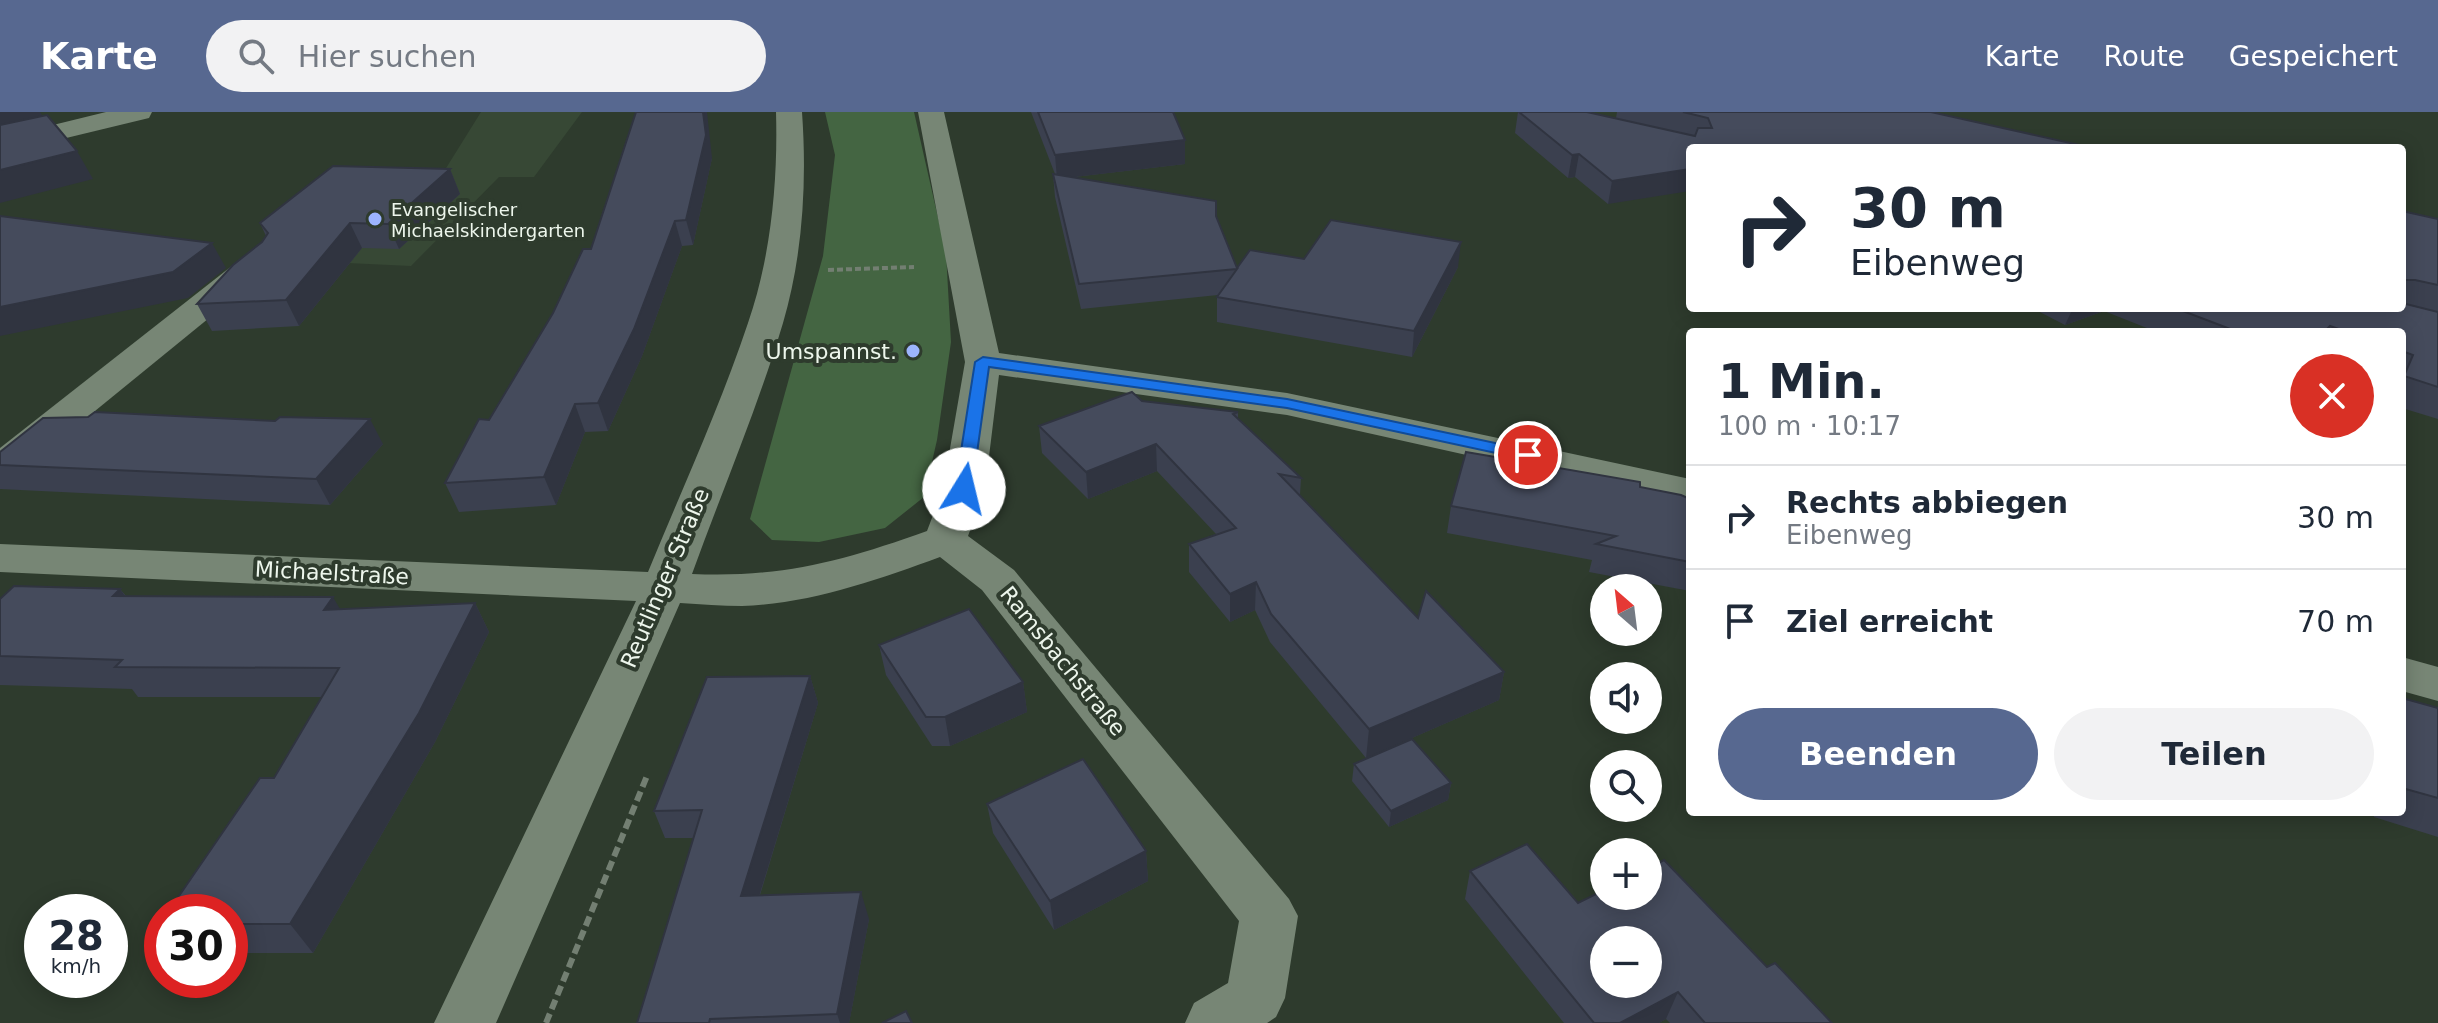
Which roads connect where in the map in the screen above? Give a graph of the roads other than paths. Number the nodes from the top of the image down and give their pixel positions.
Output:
1 (139, 112) edge
2 (789, 112) edge
3 (931, 112) edge
4 (0, 146) edge
5 (262, 259) edge
6 (983, 362) junction
7 (111, 380) junction
8 (161, 381) dead end
9 (0, 468) edge
10 (1686, 491) edge
11 (945, 540) junction
12 (0, 558) edge
13 (664, 589) junction
14 (2406, 675) edge
15 (2438, 684) edge
16 (465, 1023) edge
17 (1216, 1023) edge

1 - 4 street
2 - 13 street, Reutlinger Straße
3 - 6 street
5 - 7 street
6 - 10 street
6 - 11 street
7 - 8 street
7 - 9 street
11 - 13 street
11 - 17 street, Ramsbachstraße
12 - 13 street, Michaelstraße
13 - 16 street, Reutlinger Straße
14 - 15 street

